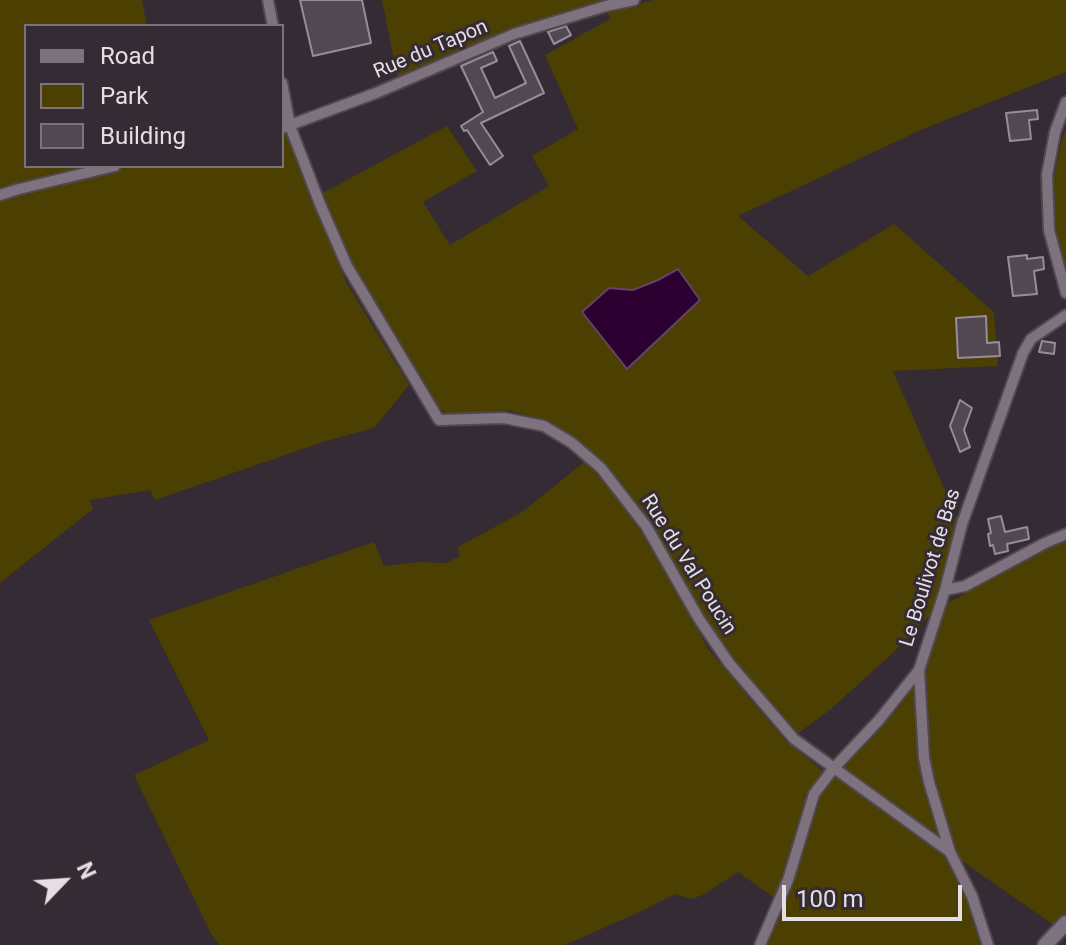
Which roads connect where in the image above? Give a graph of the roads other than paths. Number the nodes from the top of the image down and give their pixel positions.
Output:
1 (268, 0) edge
2 (634, 0) edge
3 (273, 24) edge
4 (1066, 102) edge
5 (284, 105) edge
6 (286, 127) edge
7 (107, 168) edge
8 (0, 195) edge
9 (1066, 293) edge
10 (1066, 315) edge
11 (1066, 534) edge
12 (945, 590) junction
13 (919, 670) junction
14 (833, 769) junction
15 (950, 852) junction
16 (1066, 923) edge
17 (760, 945) edge
18 (988, 945) edge
19 (1045, 945) edge

1 - 3 street
2 - 6 street, Rue du Tapon
4 - 9 street
5 - 6 street
6 - 14 street, Rue du Val Poucin
7 - 8 street
10 - 12 street, Le Boulivot de Bas
11 - 12 street
12 - 13 street, Le Boulivot de Bas
13 - 14 street
13 - 15 street, Le Boulivot de Bas
14 - 15 street, Rue du Val Poucin
14 - 17 street
15 - 18 street, Le Boulivot de Bas
16 - 19 street

